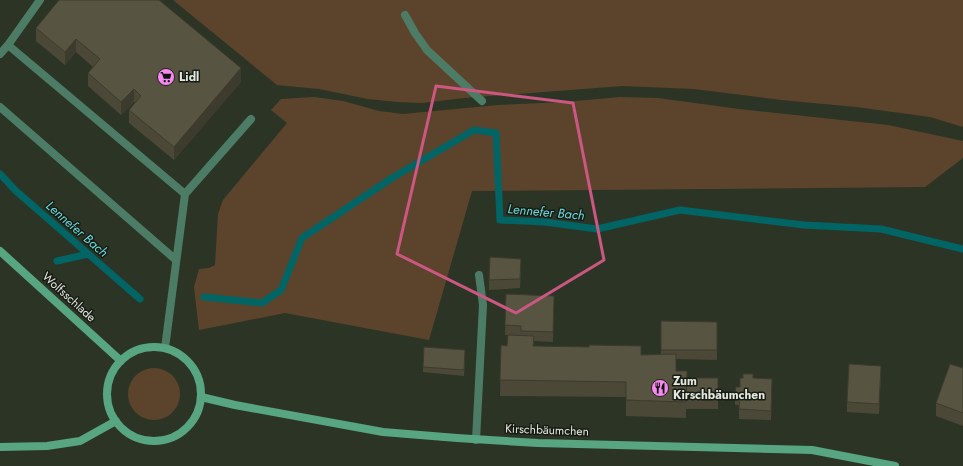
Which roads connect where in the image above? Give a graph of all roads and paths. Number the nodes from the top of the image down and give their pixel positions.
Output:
1 (40, 0) edge
2 (406, 15) dead end
3 (8, 45) junction
4 (0, 54) edge
5 (482, 101) dead end
6 (0, 107) edge
7 (251, 119) dead end
8 (185, 194) junction
9 (0, 251) edge
10 (176, 260) junction
11 (478, 275) dead end
12 (165, 348) junction
13 (121, 361) junction
14 (201, 397) junction
15 (116, 421) junction
16 (476, 440) junction
17 (0, 447) edge
18 (895, 466) edge

1 - 3 lane
2 - 5 lane
3 - 4 lane
3 - 8 lane
6 - 10 lane
7 - 8 lane
8 - 10 lane
9 - 13 main road, Wolfsschlade
10 - 12 lane
11 - 16 lane
12 - 13 main road
12 - 14 main road
13 - 15 main road
14 - 15 main road
14 - 16 main road, Kirschbäumchen
15 - 17 main road
16 - 18 main road, Kirschbäumchen

